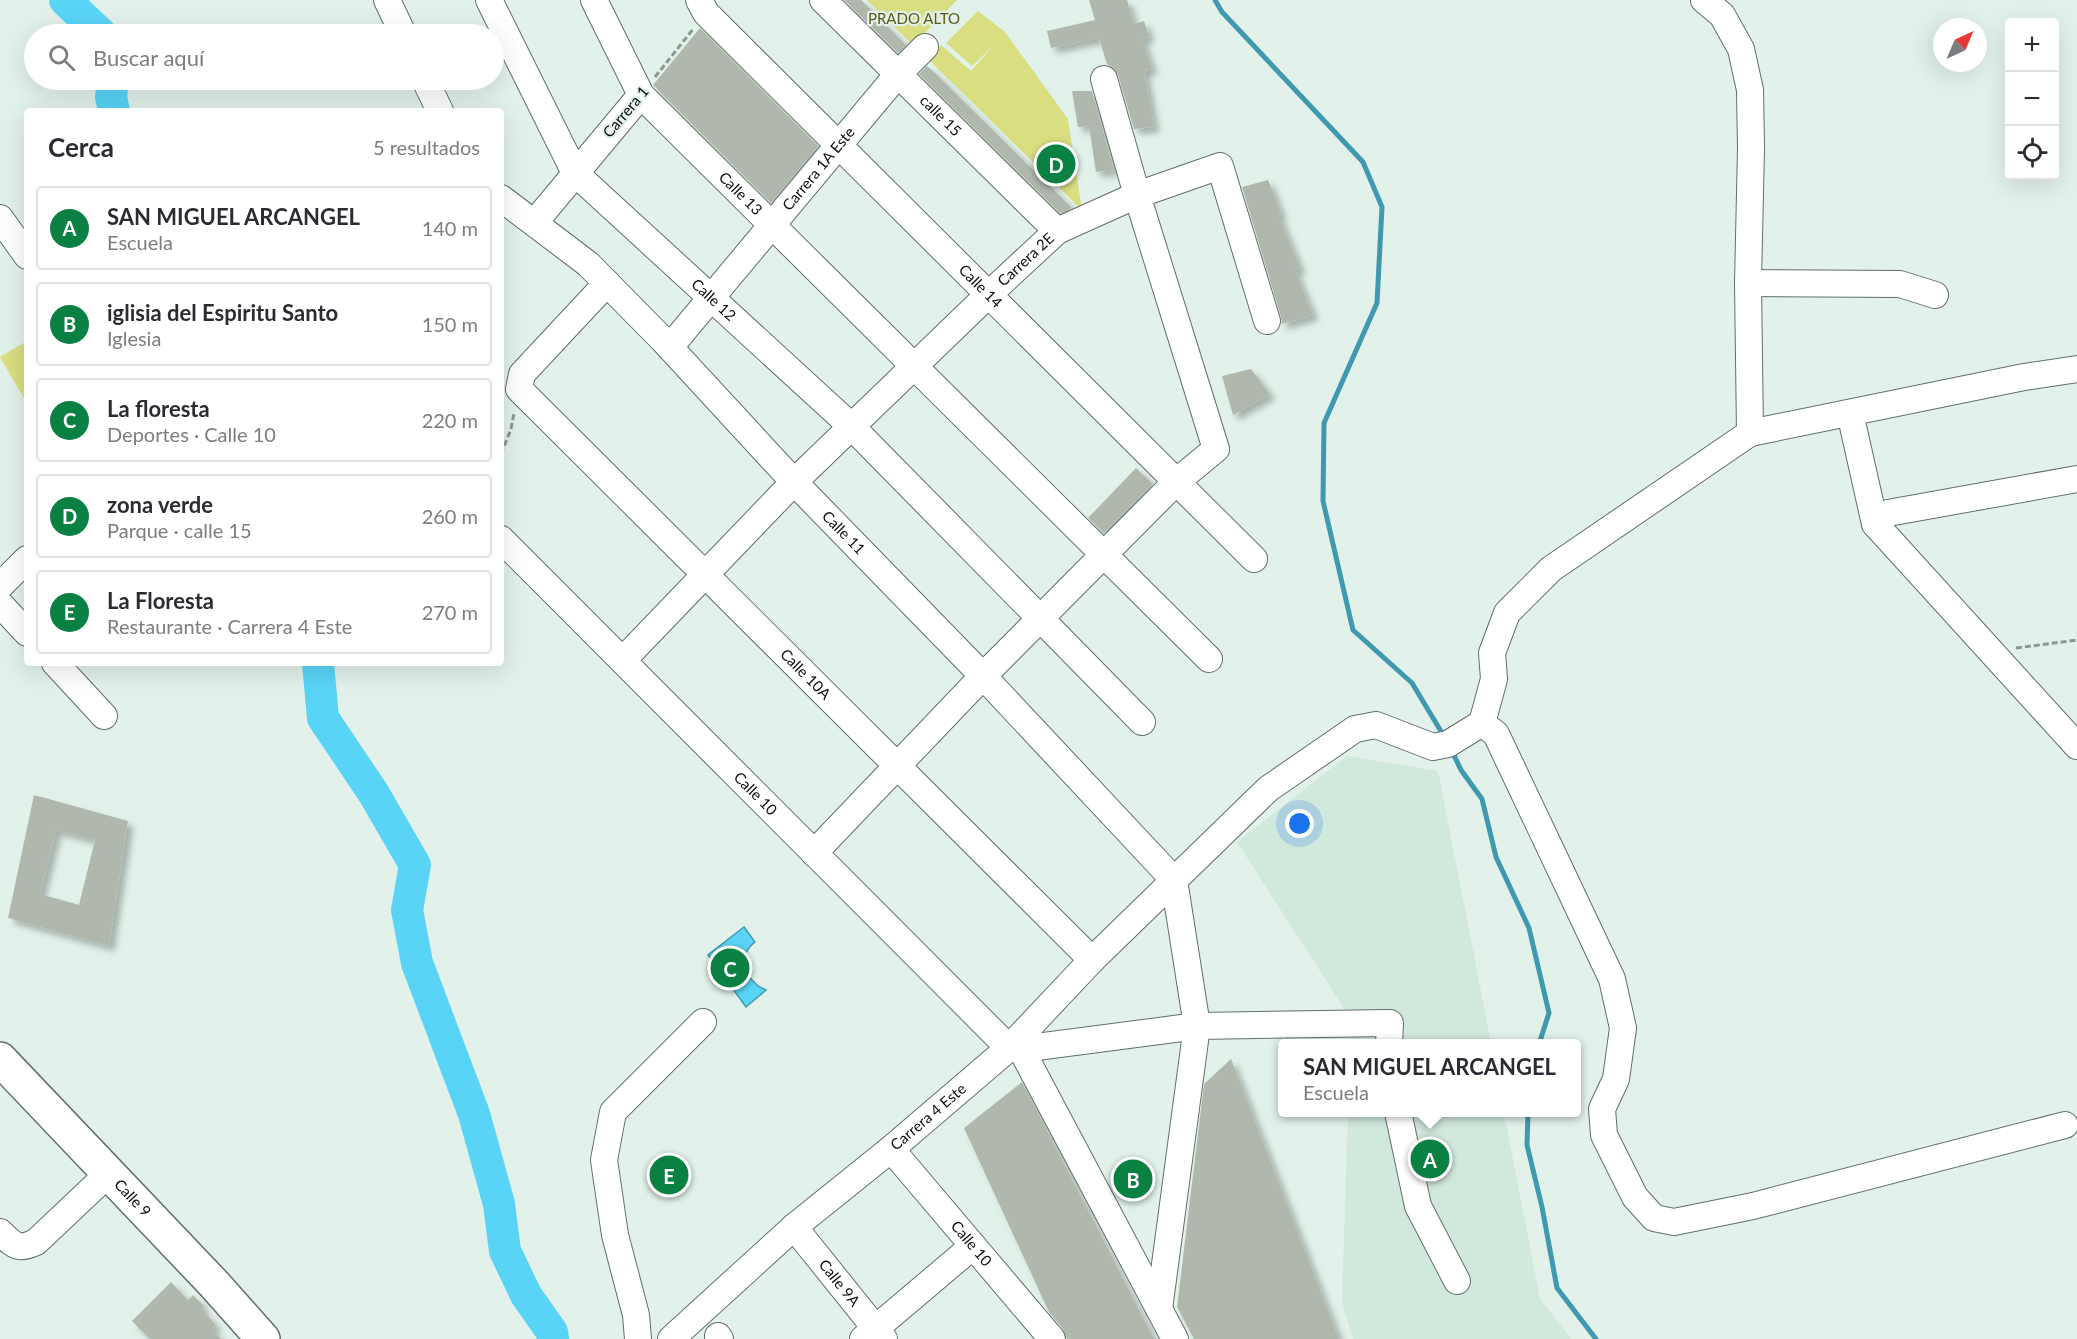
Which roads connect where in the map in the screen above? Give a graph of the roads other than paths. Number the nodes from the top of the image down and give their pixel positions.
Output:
1 (387, 0) edge
2 (489, 0) edge
3 (594, 0) edge
4 (823, 0) edge
5 (1704, 0) edge
6 (703, 7) edge
7 (398, 24) edge
8 (501, 24) edge
9 (504, 30) edge
10 (925, 47) dead end
11 (898, 74) junction
12 (1104, 79) dead end
13 (430, 90) edge
14 (641, 95) junction
15 (439, 108) edge
16 (838, 145) junction
17 (575, 173) junction
18 (1137, 195) junction
19 (504, 200) edge
20 (1, 221) edge
21 (534, 222) junction
22 (771, 225) junction
23 (1057, 231) junction
24 (24, 252) edge
25 (607, 283) junction
26 (1748, 283) junction
27 (988, 295) junction
28 (1935, 295) dead end
29 (711, 297) junction
30 (1267, 321) dead end
31 (670, 346) junction
32 (914, 366) junction
33 (2077, 369) edge
34 (1850, 412) junction
35 (852, 427) junction
36 (1750, 433) junction
37 (2077, 479) edge
38 (795, 482) junction
39 (1176, 482) junction
40 (1875, 524) junction
41 (504, 542) edge
42 (1103, 555) junction
43 (1254, 559) dead end
44 (24, 562) edge
45 (705, 575) junction
46 (0, 586) edge
47 (0, 604) edge
48 (1040, 618) junction
49 (24, 630) edge
50 (1209, 659) dead end
51 (623, 660) junction
52 (58, 666) edge
53 (982, 676) junction
54 (104, 716) dead end
55 (1142, 722) dead end
56 (1482, 723) junction
57 (2077, 746) edge
58 (897, 766) junction
59 (814, 853) junction
60 (1174, 880) junction
61 (1092, 960) junction
62 (703, 1022) dead end
63 (1197, 1026) junction
64 (1390, 1033) edge
65 (1015, 1048) junction
66 (0, 1059) edge
67 (1399, 1117) edge
68 (2065, 1125) dead end
69 (891, 1149) junction
70 (108, 1174) junction
71 (794, 1227) junction
72 (8, 1239) edge
73 (973, 1246) junction
74 (1457, 1281) dead end
75 (1159, 1309) junction
76 (874, 1336) edge
77 (263, 1339) edge
78 (638, 1339) edge
79 (671, 1339) edge
80 (1052, 1339) edge
81 (1174, 1339) edge

1 - 7 street
2 - 8 street
3 - 14 street, Calle 13
4 - 11 street, calle 15
5 - 26 street
6 - 16 street, Calle 14
9 - 17 street
10 - 11 street, Carrera 1A Este
11 - 16 street, Carrera 1A Este
11 - 23 street, calle 15
12 - 18 street
13 - 15 street
14 - 17 street, Carrera 1
14 - 22 street, Calle 13
16 - 22 street, Carrera 1A Este
16 - 27 street, Calle 14
17 - 21 street, Carrera 1
17 - 29 street, Calle 12
18 - 23 street, Carrera 2E
18 - 30 street, Carrera 2E
18 - 39 street
19 - 21 street, Calle 11
20 - 24 street
21 - 25 street, Calle 11
22 - 29 street, Carrera 1A Este
22 - 32 street, Calle 13
23 - 27 street, Carrera 2E
25 - 31 street, Calle 11
25 - 45 street, Calle 10A
26 - 28 street
26 - 36 street
27 - 32 street, Carrera 2E
27 - 39 street, Calle 14
29 - 31 street, Carrera 1A Este
29 - 35 street, Calle 12
31 - 38 street, Calle 11
32 - 35 street, Carrera 2E
32 - 42 street, Calle 13
33 - 34 street
34 - 36 street
34 - 40 street
35 - 38 street, Carrera 2E
35 - 48 street, Calle 12
36 - 56 street
37 - 40 street
38 - 45 street, Carrera 2E
38 - 53 street, Calle 11
39 - 42 street
39 - 43 street, Calle 14
40 - 57 street
41 - 51 street, Calle 10
42 - 48 street
42 - 50 street, Calle 13
44 - 46 street
45 - 51 street, Carrera 2E
45 - 58 street, Calle 10A
47 - 49 street
48 - 53 street
48 - 55 street, Calle 12
51 - 59 street, Calle 10
52 - 54 street
53 - 58 street
53 - 60 street, Calle 11
56 - 60 street, Carrera 4 Este
56 - 68 street
58 - 59 street
58 - 61 street, Calle 10A
59 - 65 street, Calle 10
60 - 61 street, Carrera 4 Este
60 - 63 street
61 - 65 street, Carrera 4 Este
62 - 78 street
63 - 64 street
63 - 65 street
63 - 75 street
65 - 69 street, Carrera 4 Este
65 - 75 street, Calle 10
66 - 70 main road, Calle 9
67 - 74 street
69 - 71 street, Carrera 4 Este
69 - 73 street, Calle 10
70 - 72 street
70 - 77 main road, Calle 9
71 - 76 street, Calle 9A
71 - 79 street, Carrera 4 Este
73 - 76 street
73 - 80 street, Calle 10
75 - 81 street, Calle 10

